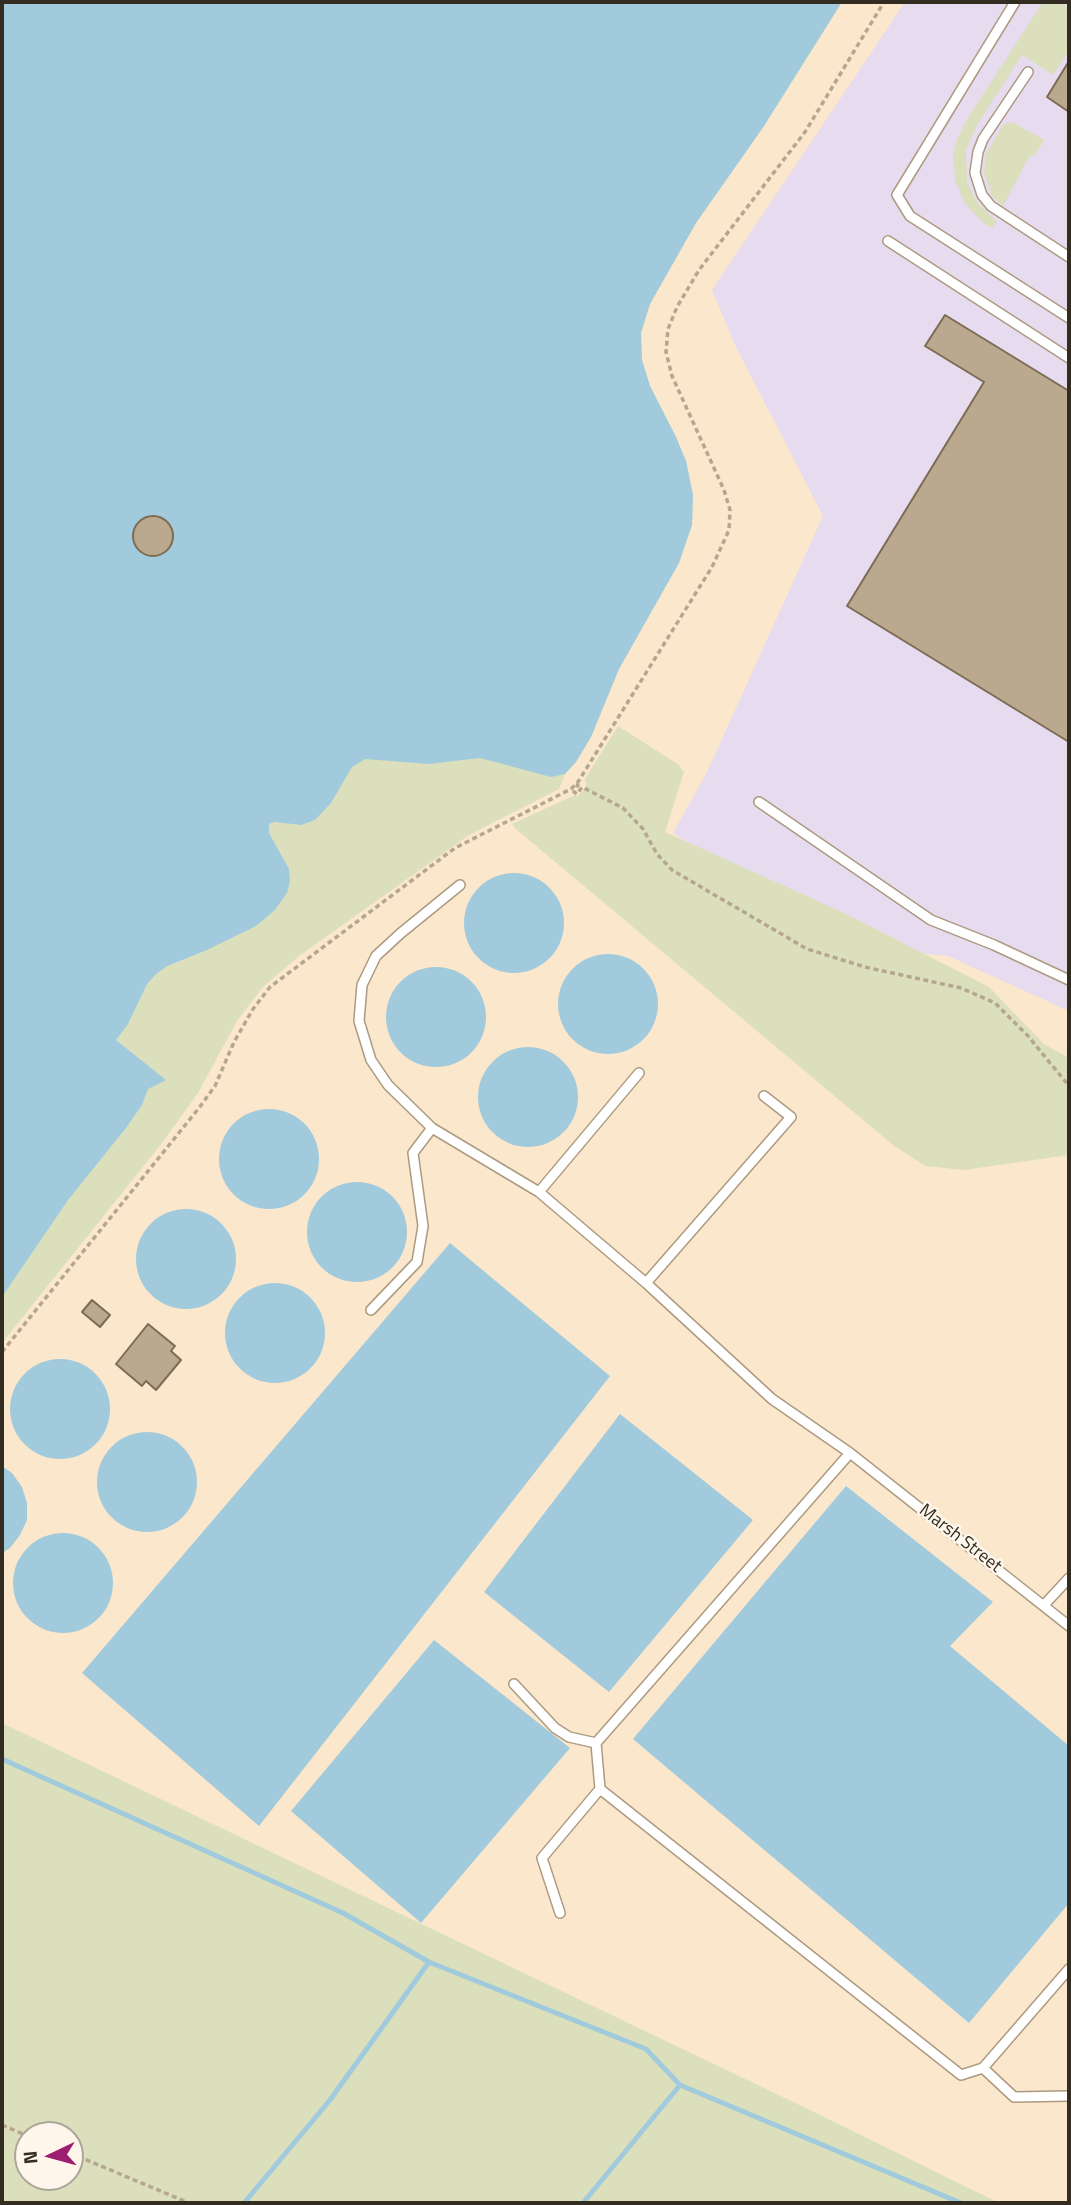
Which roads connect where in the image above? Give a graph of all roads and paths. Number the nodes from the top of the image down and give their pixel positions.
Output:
1 (884, 2) edge
2 (1015, 2) edge
3 (1028, 72) dead end
4 (888, 241) dead end
5 (1069, 257) edge
6 (1069, 318) edge
7 (1069, 358) edge
8 (576, 784) junction
9 (759, 802) dead end
10 (460, 885) dead end
11 (1069, 980) edge
12 (639, 1073) dead end
13 (1069, 1086) edge
14 (764, 1096) dead end
15 (432, 1128) junction
16 (538, 1192) junction
17 (646, 1283) junction
18 (371, 1310) dead end
19 (2, 1352) edge
20 (850, 1453) junction
21 (1069, 1578) edge
22 (1044, 1605) junction
23 (1069, 1626) edge
24 (514, 1684) dead end
25 (596, 1742) junction
26 (600, 1789) junction
27 (560, 1913) dead end
28 (1069, 1969) edge
29 (983, 2068) junction
30 (1069, 2096) edge
31 (84, 2159) edge
32 (189, 2203) edge

1 - 8 path
2 - 6 lane
3 - 5 lane
4 - 7 lane
8 - 13 path
8 - 19 path
9 - 11 lane
10 - 15 lane, Marsh Street
12 - 16 lane
14 - 17 lane
15 - 16 lane, Marsh Street
15 - 18 lane
16 - 17 lane, Marsh Street
17 - 20 lane, Marsh Street
20 - 22 lane, Marsh Street
20 - 25 lane
21 - 22 lane
22 - 23 lane, Marsh Street
24 - 25 lane
25 - 26 lane
26 - 27 lane
26 - 29 lane
28 - 29 lane
29 - 30 lane
31 - 32 path

